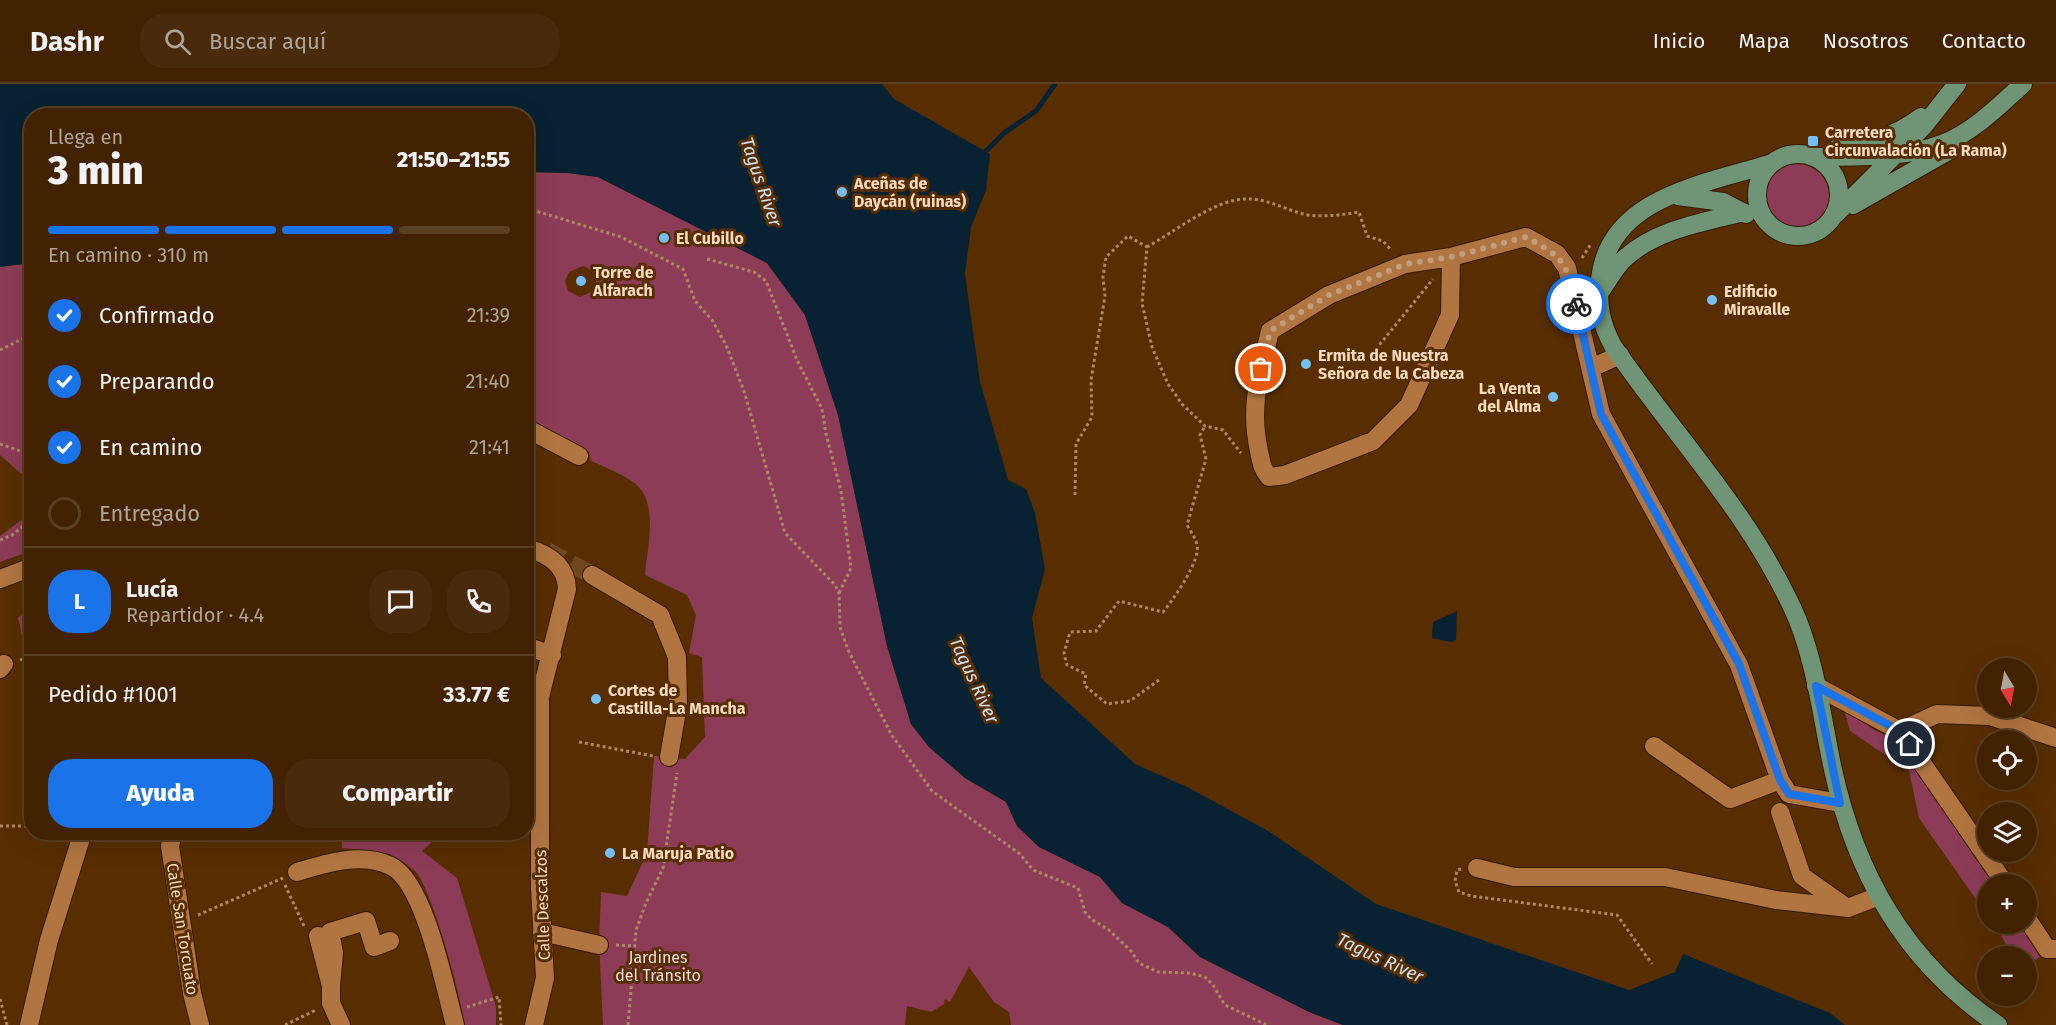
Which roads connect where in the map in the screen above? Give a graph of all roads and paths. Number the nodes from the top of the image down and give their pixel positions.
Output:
1 (1957, 84) edge
2 (2023, 84) edge
3 (1942, 101) junction
4 (1976, 125) junction
5 (1897, 154) junction
6 (1814, 157) junction
7 (1772, 163) junction
8 (1670, 195) junction
9 (534, 210) edge
10 (1743, 212) junction
11 (1836, 214) junction
12 (1765, 220) junction
13 (1148, 248) junction
14 (1451, 257) junction
15 (707, 260) dead end
16 (1406, 264) junction
17 (1598, 293) junction
18 (24, 338) edge
19 (0, 350) edge
20 (1620, 355) junction
21 (1373, 361) dead end
22 (1591, 368) junction
23 (1205, 426) junction
24 (534, 432) edge
25 (0, 444) edge
26 (24, 452) edge
27 (579, 456) dead end
28 (1263, 470) junction
29 (1076, 495) dead end
30 (24, 525) edge
31 (0, 540) edge
32 (534, 551) edge
33 (24, 570) edge
34 (592, 574) tunnel mouth
35 (0, 579) edge
36 (839, 593) junction
37 (534, 649) edge
38 (552, 655) junction
39 (1159, 680) dead end
40 (1816, 686) junction
41 (1900, 731) junction
42 (2056, 738) edge
43 (534, 739) edge
44 (579, 742) dead end
45 (1654, 746) dead end
46 (666, 758) junction
47 (534, 766) edge
48 (1780, 780) junction
49 (1840, 803) junction
50 (1780, 812) dead end
51 (0, 826) edge
52 (24, 826) edge
53 (81, 840) edge
54 (171, 840) edge
55 (1478, 868) joint
56 (1998, 874) edge
57 (289, 875) junction
58 (1879, 896) junction
59 (1848, 908) junction
60 (183, 922) junction
61 (542, 932) junction
62 (324, 934) junction
63 (2037, 934) edge
64 (390, 941) dead end
65 (599, 945) dead end
66 (2056, 949) edge
67 (1652, 964) dead end
68 (331, 994) junction
69 (0, 999) edge
70 (454, 1019) edge
71 (7, 1025) edge
72 (29, 1025) edge
73 (200, 1025) edge
74 (285, 1025) edge
75 (340, 1025) edge
76 (501, 1025) edge
77 (534, 1025) edge
78 (628, 1025) edge
79 (1267, 1025) edge
80 (1998, 1025) edge

1 - 3 main road
2 - 4 main road
3 - 5 main road
3 - 6 main road
4 - 5 main road
4 - 11 main road
5 - 6 main road
5 - 11 main road
6 - 7 main road
6 - 11 main road
7 - 8 main road
7 - 12 main road
8 - 10 main road
8 - 17 main road
9 - 36 path
10 - 12 main road
10 - 17 main road
11 - 12 main road
13 - 16 path
13 - 23 path
13 - 29 path
14 - 16 street
14 - 21 path
14 - 22 street
14 - 28 street
15 - 36 path
16 - 28 street
17 - 20 main road
18 - 19 path
20 - 22 street
20 - 40 main road
22 - 48 street
23 - 28 path
23 - 39 path
24 - 27 street
25 - 26 path
30 - 31 path
32 - 38 street, Calle Descalzos
33 - 35 street
34 - 46 street
36 - 79 path
37 - 38 street
38 - 43 street, Calle Descalzos
40 - 41 street
40 - 49 main road
41 - 42 street
41 - 56 street
44 - 46 path
45 - 48 street
46 - 78 path
47 - 61 street, Calle Descalzos
48 - 49 street
49 - 58 main road
50 - 59 street
51 - 52 path
53 - 72 street
54 - 60 street, Calle San Torcuato
55 - 59 street
55 - 67 path
57 - 60 path
57 - 62 path
57 - 70 street
58 - 59 street
58 - 80 main road
60 - 73 street, Calle San Torcuato
61 - 65 street
61 - 77 street, Calle Descalzos
62 - 64 street
62 - 68 street
63 - 66 street
68 - 74 path
68 - 75 street
69 - 71 path
70 - 76 path

